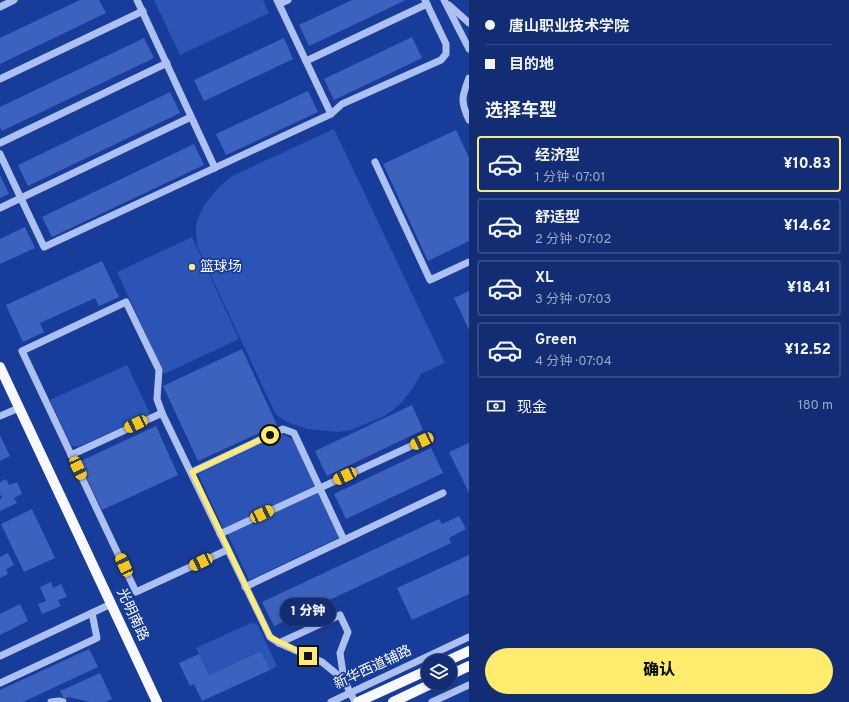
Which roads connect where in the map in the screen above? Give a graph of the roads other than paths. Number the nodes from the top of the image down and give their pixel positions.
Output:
1 (14, 0) edge
2 (137, 0) edge
3 (288, 0) edge
4 (445, 0) edge
5 (278, 2) edge
6 (426, 2) edge
7 (0, 6) edge
8 (142, 11) junction
9 (469, 23) edge
10 (469, 49) edge
11 (306, 60) junction
12 (167, 64) junction
13 (469, 78) edge
14 (0, 79) edge
15 (331, 114) junction
16 (191, 116) junction
17 (469, 120) edge
18 (0, 142) edge
19 (0, 154) edge
20 (375, 162) dead end
21 (215, 168) junction
22 (20, 198) junction
23 (0, 208) edge
24 (469, 262) edge
25 (0, 367) edge
26 (19, 408) junction
27 (162, 412) junction
28 (0, 416) edge
29 (422, 441) dead end
30 (72, 455) junction
31 (192, 472) junction
32 (319, 488) junction
33 (443, 493) dead end
34 (220, 534) junction
35 (344, 540) junction
36 (227, 550) junction
37 (245, 587) junction
38 (111, 604) junction
39 (92, 613) junction
40 (469, 638) edge
41 (280, 643) junction
42 (469, 651) edge
43 (0, 656) edge
44 (457, 656) edge
45 (469, 666) edge
46 (457, 672) edge
47 (421, 673) edge
48 (344, 680) junction
49 (0, 683) edge
50 (469, 685) edge
51 (421, 689) edge
52 (350, 693) junction
53 (51, 702) edge
54 (63, 702) edge
55 (157, 702) edge
56 (331, 702) edge
57 (355, 702) edge
58 (358, 702) edge
59 (393, 702) edge
60 (432, 702) edge

1 - 7 street
2 - 8 street
3 - 5 street
4 - 9 street
4 - 10 street
5 - 11 street
6 - 11 street
6 - 15 street
8 - 12 street
8 - 14 street
11 - 15 street
12 - 16 street
12 - 18 street
13 - 17 street
15 - 21 street
16 - 21 street
16 - 22 street
19 - 22 street
20 - 24 street
21 - 22 street
22 - 23 street
25 - 26 main road, 光明南路
26 - 28 street
26 - 38 main road, 光明南路
27 - 30 street
27 - 30 street
27 - 31 street
29 - 32 street
30 - 36 street
31 - 32 street
31 - 34 street
32 - 34 street
32 - 35 street
33 - 35 street
34 - 36 street
35 - 37 street
36 - 37 street
37 - 41 street
38 - 39 street
38 - 55 main road, 光明南路
39 - 43 street
39 - 49 street
40 - 52 street, 新华西道辅路
41 - 48 street
41 - 48 street
42 - 44 main road
45 - 46 main road
47 - 58 main road
48 - 52 street
50 - 60 street
51 - 59 main road
52 - 56 street, 新华西道辅路
52 - 57 street
53 - 54 street

